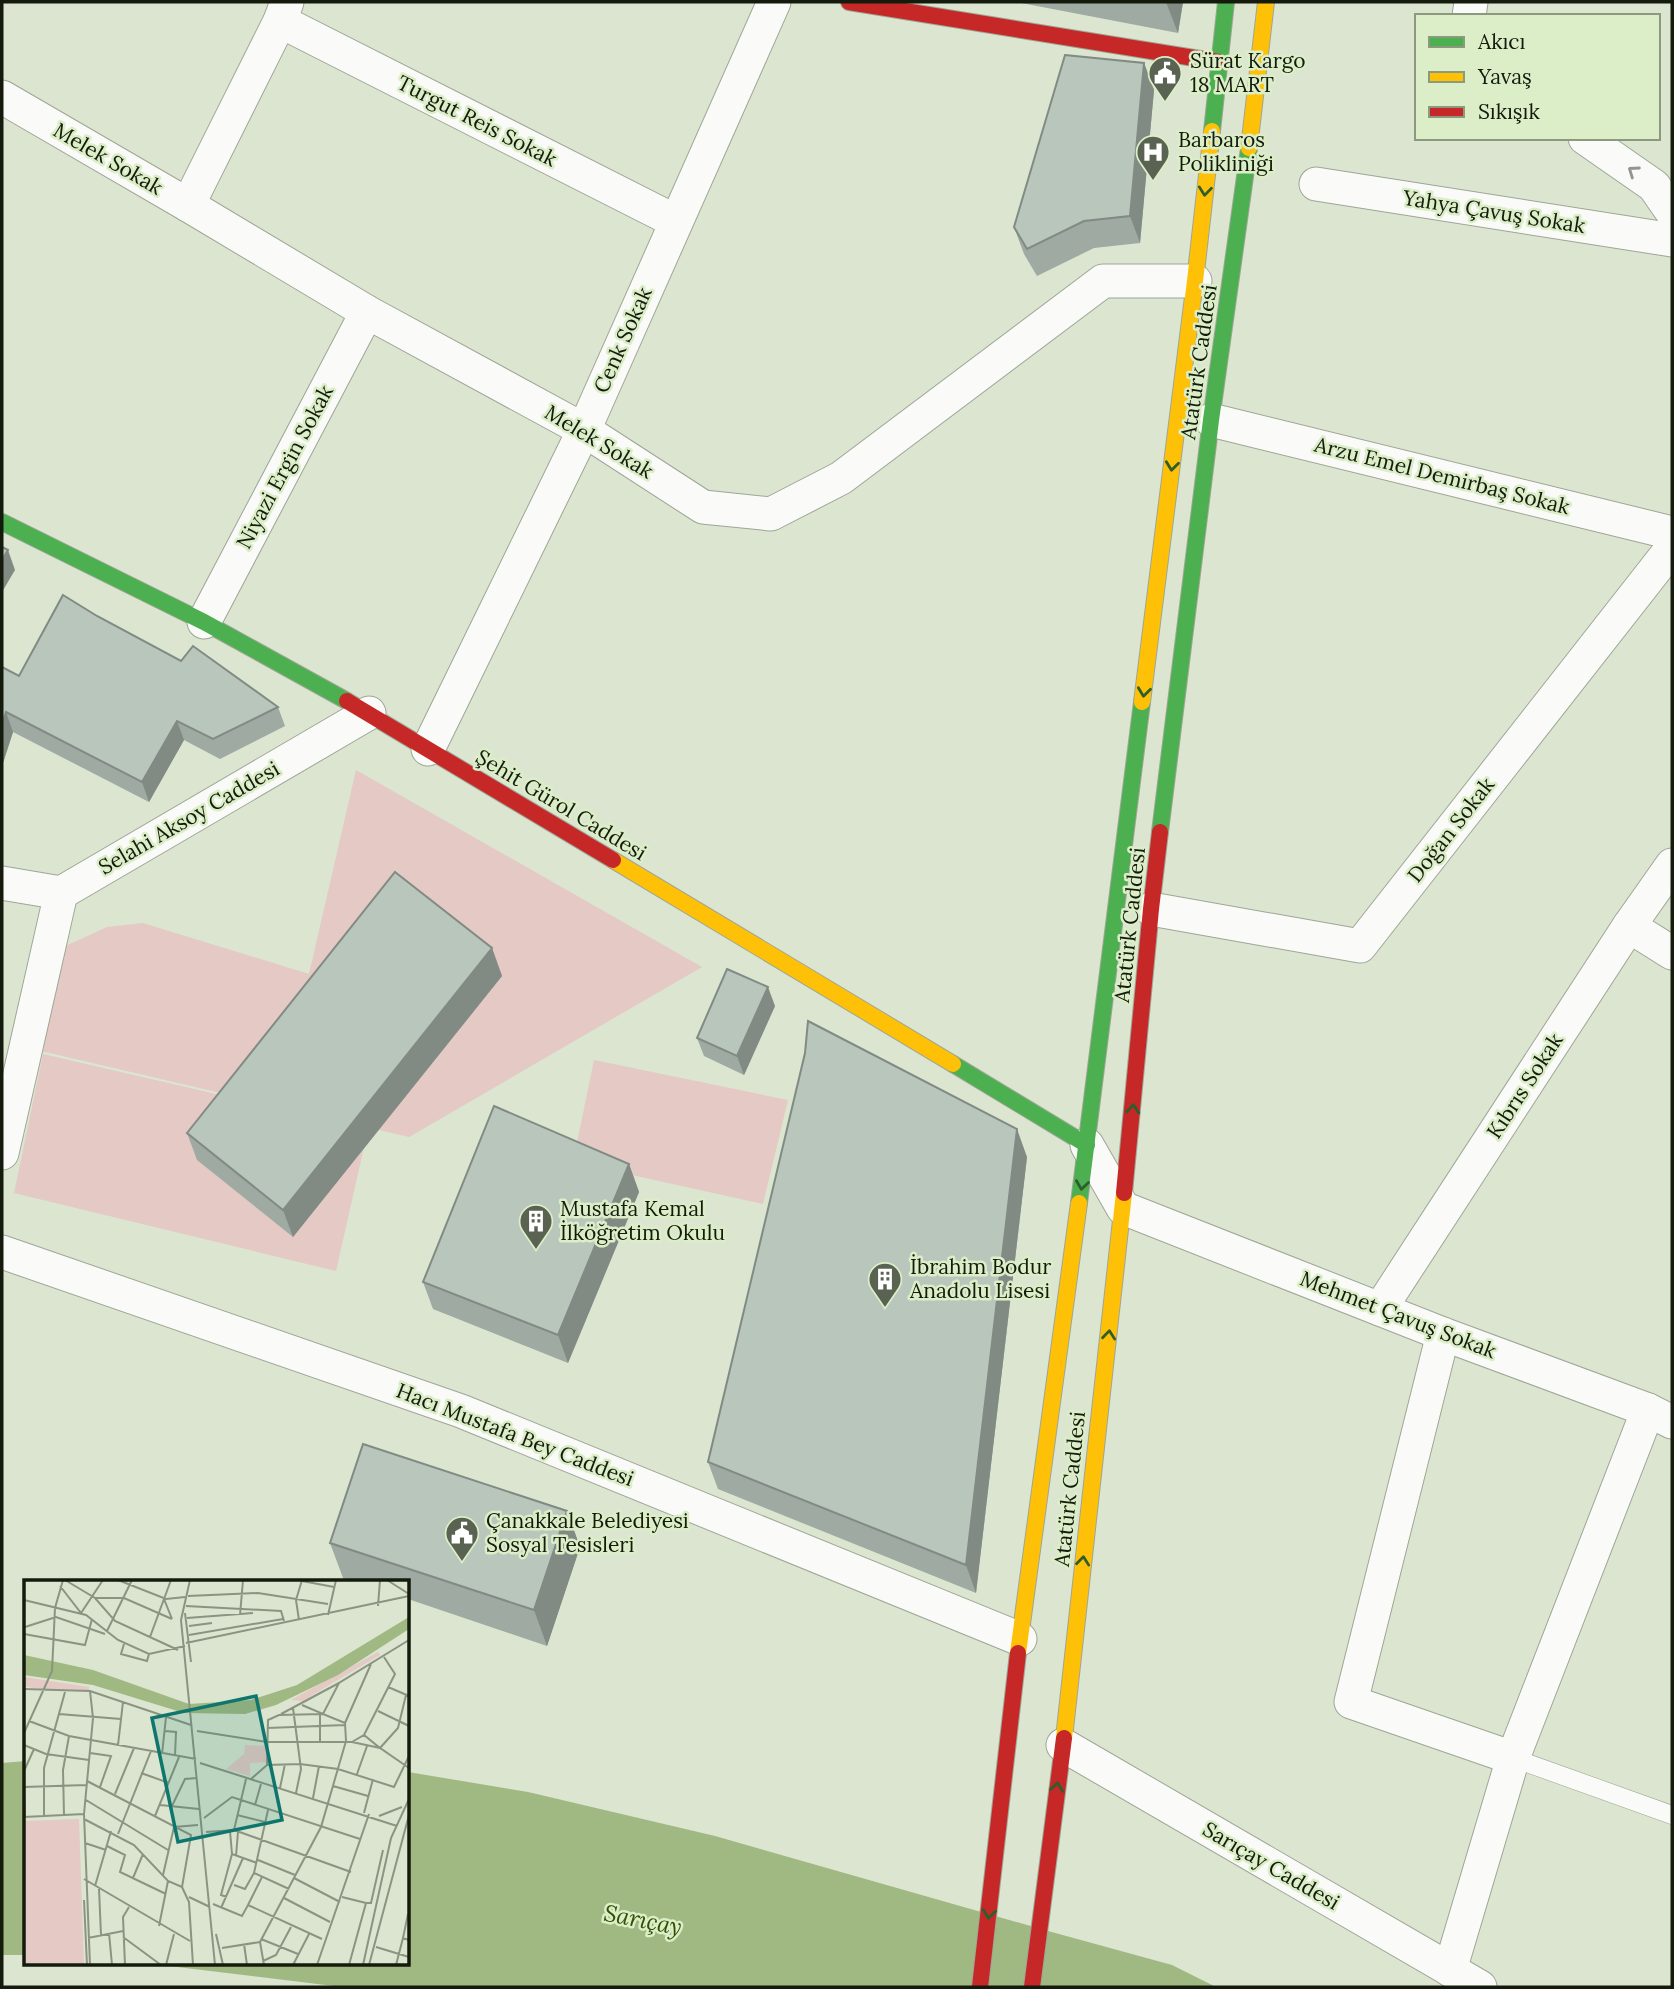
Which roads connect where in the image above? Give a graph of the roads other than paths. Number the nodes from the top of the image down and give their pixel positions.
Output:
1 (774, 2) edge
2 (849, 2) edge
3 (1226, 2) edge
4 (1266, 2) edge
5 (283, 11) edge
6 (1219, 62) junction
7 (2, 97) edge
8 (1588, 140) edge
9 (1315, 184) dead end
10 (188, 205) junction
11 (1672, 212) edge
12 (675, 221) junction
13 (1672, 240) edge
14 (1195, 281) junction
15 (367, 312) junction
16 (1211, 420) junction
17 (584, 430) junction
18 (2, 522) edge
19 (1672, 533) edge
20 (1672, 548) edge
21 (204, 622) junction
22 (369, 713) junction
23 (428, 749) junction
24 (1672, 866) edge
25 (2, 883) edge
26 (61, 894) junction
27 (1151, 909) junction
28 (1629, 926) junction
29 (1672, 953) edge
30 (1087, 1145) junction
31 (2, 1153) edge
32 (1123, 1208) junction
33 (2, 1252) edge
34 (1380, 1309) junction
35 (1443, 1334) junction
36 (1660, 1416) edge
37 (1020, 1639) junction
38 (1063, 1745) junction
39 (1513, 1758) junction
40 (1672, 1815) edge
41 (1450, 1970) junction
42 (980, 1987) edge
43 (1032, 1987) edge
44 (1480, 1987) edge

1 - 12 street, Cenk Sokak
2 - 6 main road
3 - 6 main road, Atatürk Caddesi
4 - 16 main road, Atatürk Caddesi
5 - 10 street
5 - 12 street, Turgut Reis Sokak
6 -> 14 main road, Atatürk Caddesi
7 - 10 street, Melek Sokak
11 -> 8 street
9 - 13 street, Yahya Çavuş Sokak
10 - 15 street, Melek Sokak
12 - 17 street, Cenk Sokak
14 - 17 street, Melek Sokak
14 -> 30 main road, Atatürk Caddesi
15 - 17 street, Melek Sokak
15 - 21 street, Niyazi Ergin Sokak
16 - 19 street, Arzu Emel Demirbaş Sokak
16 - 27 main road, Atatürk Caddesi
17 - 23 street, Cenk Sokak
18 - 21 main road, Şehit Gürol Caddesi
20 - 27 street, Doğan Sokak
21 - 22 main road, Şehit Gürol Caddesi
22 - 23 main road, Şehit Gürol Caddesi
22 - 26 street, Selahi Aksoy Caddesi
23 - 30 main road, Şehit Gürol Caddesi
24 - 28 street, Kıbrıs Sokak
25 - 26 street
26 - 31 street
32 -> 27 main road, Atatürk Caddesi
28 - 29 street
28 - 34 street, Kıbrıs Sokak
30 - 32 street
30 -> 37 main road, Atatürk Caddesi
32 - 34 street, Mehmet Çavuş Sokak
38 -> 32 main road, Atatürk Caddesi
33 - 37 street, Hacı Mustafa Bey Caddesi
34 - 35 street, Mehmet Çavuş Sokak
35 - 36 street, Mehmet Çavuş Sokak
35 - 39 street
36 - 39 street
37 -> 42 main road, Atatürk Caddesi
38 - 41 street, Sarıçay Caddesi
43 -> 38 main road, Atatürk Caddesi
39 - 40 lane
39 - 41 street
41 - 44 street, Sarıçay Caddesi

